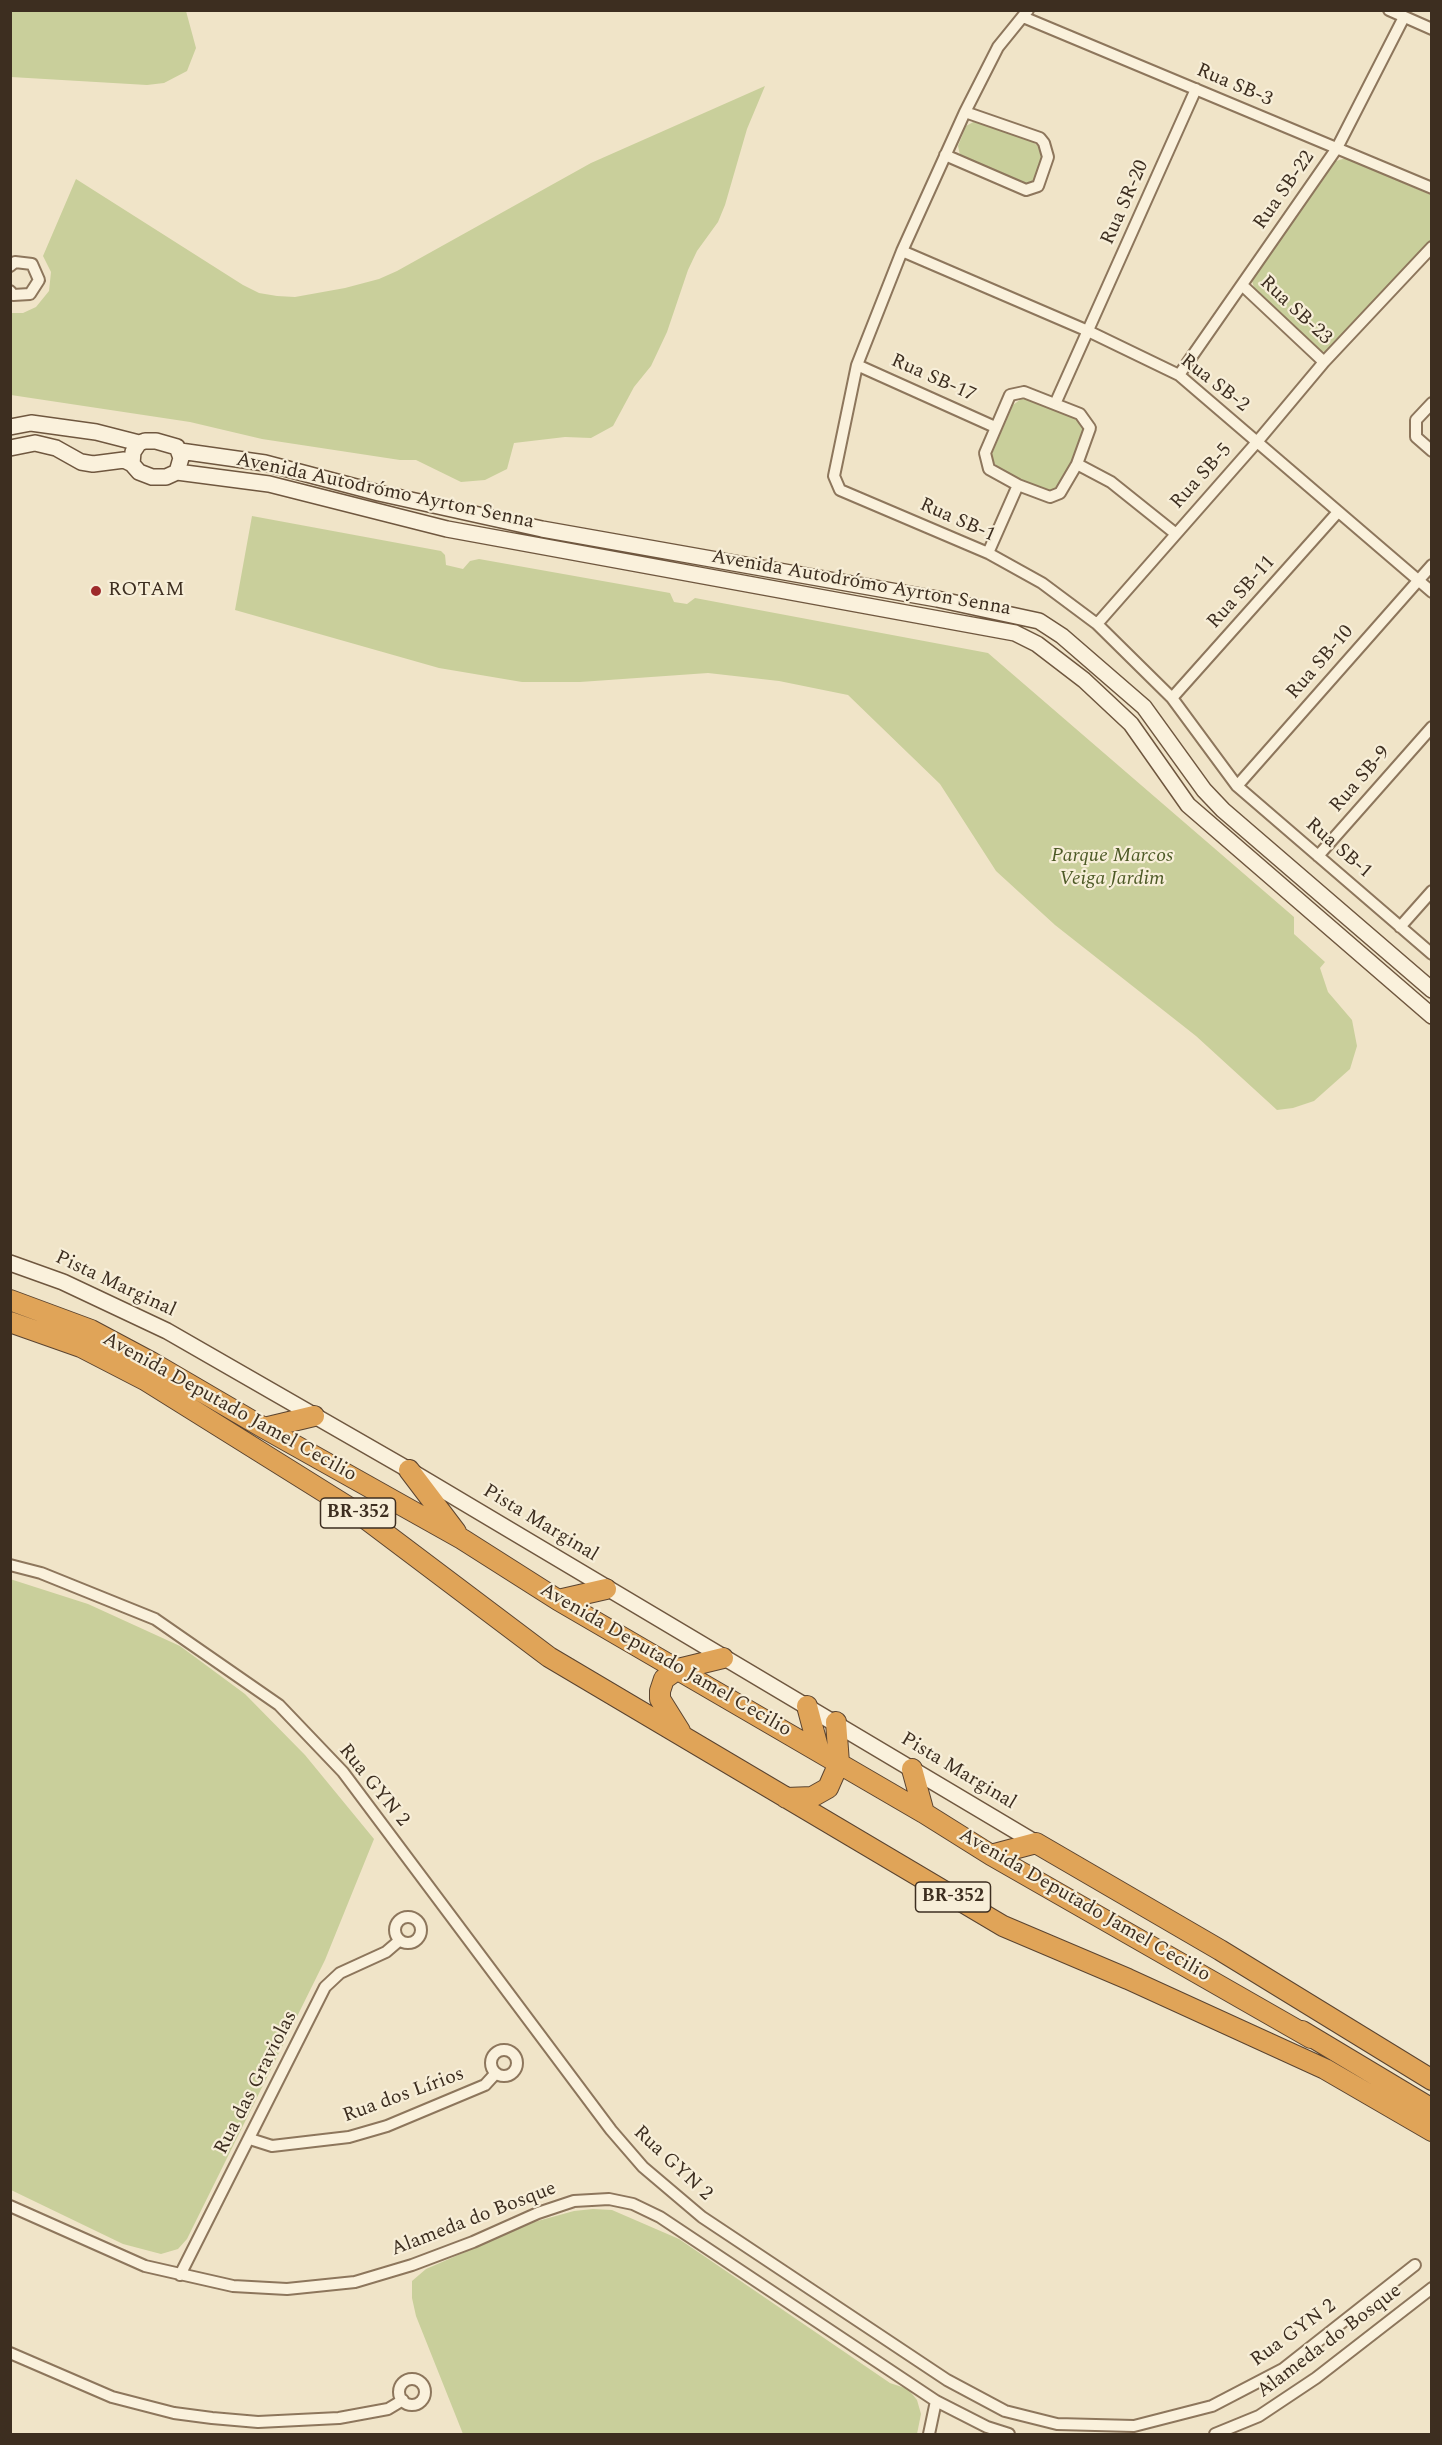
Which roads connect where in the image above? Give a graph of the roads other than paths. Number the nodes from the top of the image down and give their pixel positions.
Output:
1 (1389, 10) edge
2 (1025, 14) edge
3 (1404, 17) junction
4 (1431, 29) edge
5 (1196, 89) junction
6 (965, 112) junction
7 (1337, 148) junction
8 (945, 155) junction
9 (1431, 188) edge
10 (1431, 247) edge
11 (902, 251) junction
12 (10, 266) edge
13 (1242, 285) junction
14 (10, 291) edge
15 (1088, 331) junction
16 (1323, 362) junction
17 (857, 365) junction
18 (1179, 375) junction
19 (1055, 404) junction
20 (1431, 404) edge
21 (10, 427) edge
22 (995, 427) junction
23 (1257, 442) junction
24 (139, 443) junction
25 (10, 447) edge
26 (180, 451) junction
27 (1431, 451) edge
28 (132, 464) junction
29 (1077, 465) junction
30 (177, 472) junction
31 (1018, 485) junction
32 (1338, 512) junction
33 (1176, 534) junction
34 (988, 554) junction
35 (1431, 565) edge
36 (805, 576) junction
37 (1418, 581) junction
38 (1431, 592) edge
39 (800, 595) junction
40 (1096, 624) junction
41 (1172, 698) junction
42 (1431, 727) edge
43 (1237, 786) junction
44 (1318, 856) junction
45 (1431, 891) edge
46 (1400, 927) junction
47 (1431, 954) edge
48 (1431, 990) edge
49 (1431, 1016) edge
50 (10, 1263) edge
51 (10, 1300) edge
52 (10, 1322) edge
53 (314, 1416) junction
54 (264, 1428) junction
55 (409, 1470) junction
56 (462, 1539) junction
57 (10, 1565) edge
58 (606, 1589) junction
59 (558, 1600) junction
60 (723, 1658) junction
61 (678, 1669) junction
62 (807, 1706) junction
63 (836, 1722) junction
64 (686, 1738) junction
65 (819, 1751) junction
66 (839, 1763) junction
67 (912, 1769) junction
68 (786, 1798) junction
69 (924, 1813) junction
70 (1036, 1843) junction
71 (991, 1855) junction
72 (400, 1940) dead end
73 (1220, 1950) junction
74 (1311, 2038) junction
75 (496, 2073) dead end
76 (1431, 2080) edge
77 (1431, 2109) edge
78 (1431, 2131) edge
79 (249, 2139) junction
80 (10, 2206) edge
81 (1415, 2265) dead end
82 (180, 2275) junction
83 (1431, 2288) edge
84 (10, 2353) edge
85 (403, 2400) dead end
86 (936, 2401) junction
87 (929, 2434) edge
88 (1009, 2434) edge
89 (1215, 2434) edge

1 - 3 street
2 - 5 street, Rua SB-3
2 - 6 street, Rua SB-1
3 - 4 street
3 - 7 street, Rua SB-22
5 - 7 street, Rua SB-3
5 - 15 street, Rua SR-20
6 - 8 street, Rua SB-1
6 - 8 street
7 - 9 street, Rua SB-3
7 - 13 street, Rua SB-22
8 - 11 street, Rua SB-1
10 - 16 street, Rua SB-5
11 - 15 street, Rua SB-2
11 - 17 street, Rua SB-1
12 - 14 street
13 - 16 street, Rua SB-23
13 - 18 street, Rua SB-22
15 - 18 street, Rua SB-2
15 - 19 street, Rua SR-20
16 - 23 street, Rua SB-5
17 - 22 street, Rua SB-17
17 - 34 street, Rua SB-1
18 - 23 street, Rua SB-2
19 - 22 street
19 - 29 street
20 - 27 street
21 - 24 street, Avenida Autodrómo Ayrton Senna
22 - 31 street
23 - 32 street, Rua SB-2
23 - 33 street, Rua SB-5
24 - 26 street, Avenida Autodrómo Ayrton Senna
24 - 28 street
25 - 28 street, Avenida Autodrómo Ayrton Senna
26 - 30 street
26 - 36 street, Avenida Autodrómo Ayrton Senna
28 - 30 street, Avenida Autodrómo Ayrton Senna
29 - 31 street
29 - 33 street
30 - 39 street, Avenida Autodrómo Ayrton Senna
31 - 34 street
32 - 37 street, Rua SB-2
32 - 41 street, Rua SB-11
33 - 40 street, Rua SB-5
34 - 40 street, Rua SB-1
35 - 37 street, Rua SB-10
36 - 39 street
36 - 48 street, Avenida Autodrómo Ayrton Senna
37 - 38 street, Rua SB-2
37 - 43 street, Rua SB-10
39 - 49 street, Avenida Autodrómo Ayrton Senna
40 - 41 street, Rua SB-1
41 - 43 street, Rua SB-1
42 - 44 street, Rua SB-9
43 - 44 street, Rua SB-1
44 - 46 street, Rua SB-1
45 - 46 street
46 - 47 street, Rua SB-1
50 - 53 street, Pista Marginal
51 - 54 highway, Avenida Deputado Jamel Cecilio / BR-352
52 - 64 highway, Avenida Deputado Jamel Cecilio / BR-352
53 - 54 highway
53 - 55 street, Pista Marginal
54 - 56 highway, Avenida Deputado Jamel Cecilio / BR-352
55 - 56 highway
55 - 58 street, Pista Marginal
56 - 59 highway, Avenida Deputado Jamel Cecilio / BR-352
57 - 81 street, Rua GYN 2
58 - 59 highway
58 - 60 street, Pista Marginal
59 - 61 highway, Avenida Deputado Jamel Cecilio / BR-352
60 - 61 highway
60 - 62 street, Pista Marginal
61 - 64 highway
61 - 65 highway, Avenida Deputado Jamel Cecilio / BR-352
62 - 63 street, Pista Marginal
62 - 65 highway
63 - 66 highway
63 - 67 street, Pista Marginal
64 - 68 highway, Avenida Deputado Jamel Cecilio / BR-352
65 - 66 highway, Avenida Deputado Jamel Cecilio / BR-352
66 - 68 highway
66 - 69 highway, Avenida Deputado Jamel Cecilio / BR-352
67 - 69 highway
67 - 70 street, Pista Marginal
68 - 78 highway, BR-352
69 - 71 highway, Avenida Deputado Jamel Cecilio / BR-352
70 - 71 highway
70 - 73 highway
71 - 74 highway, Avenida Deputado Jamel Cecilio / BR-352
72 - 79 street, Rua das Graviolas
73 - 74 highway
73 - 76 highway
74 - 77 highway, BR-352
75 - 79 street, Rua dos Lírios
79 - 82 street, Rua das Graviolas
80 - 82 street, Alameda do Bosque
82 - 86 street, Alameda do Bosque
83 - 89 street, Alameda do Bosque
84 - 85 street
86 - 87 street
86 - 88 street, Alameda do Bosque

